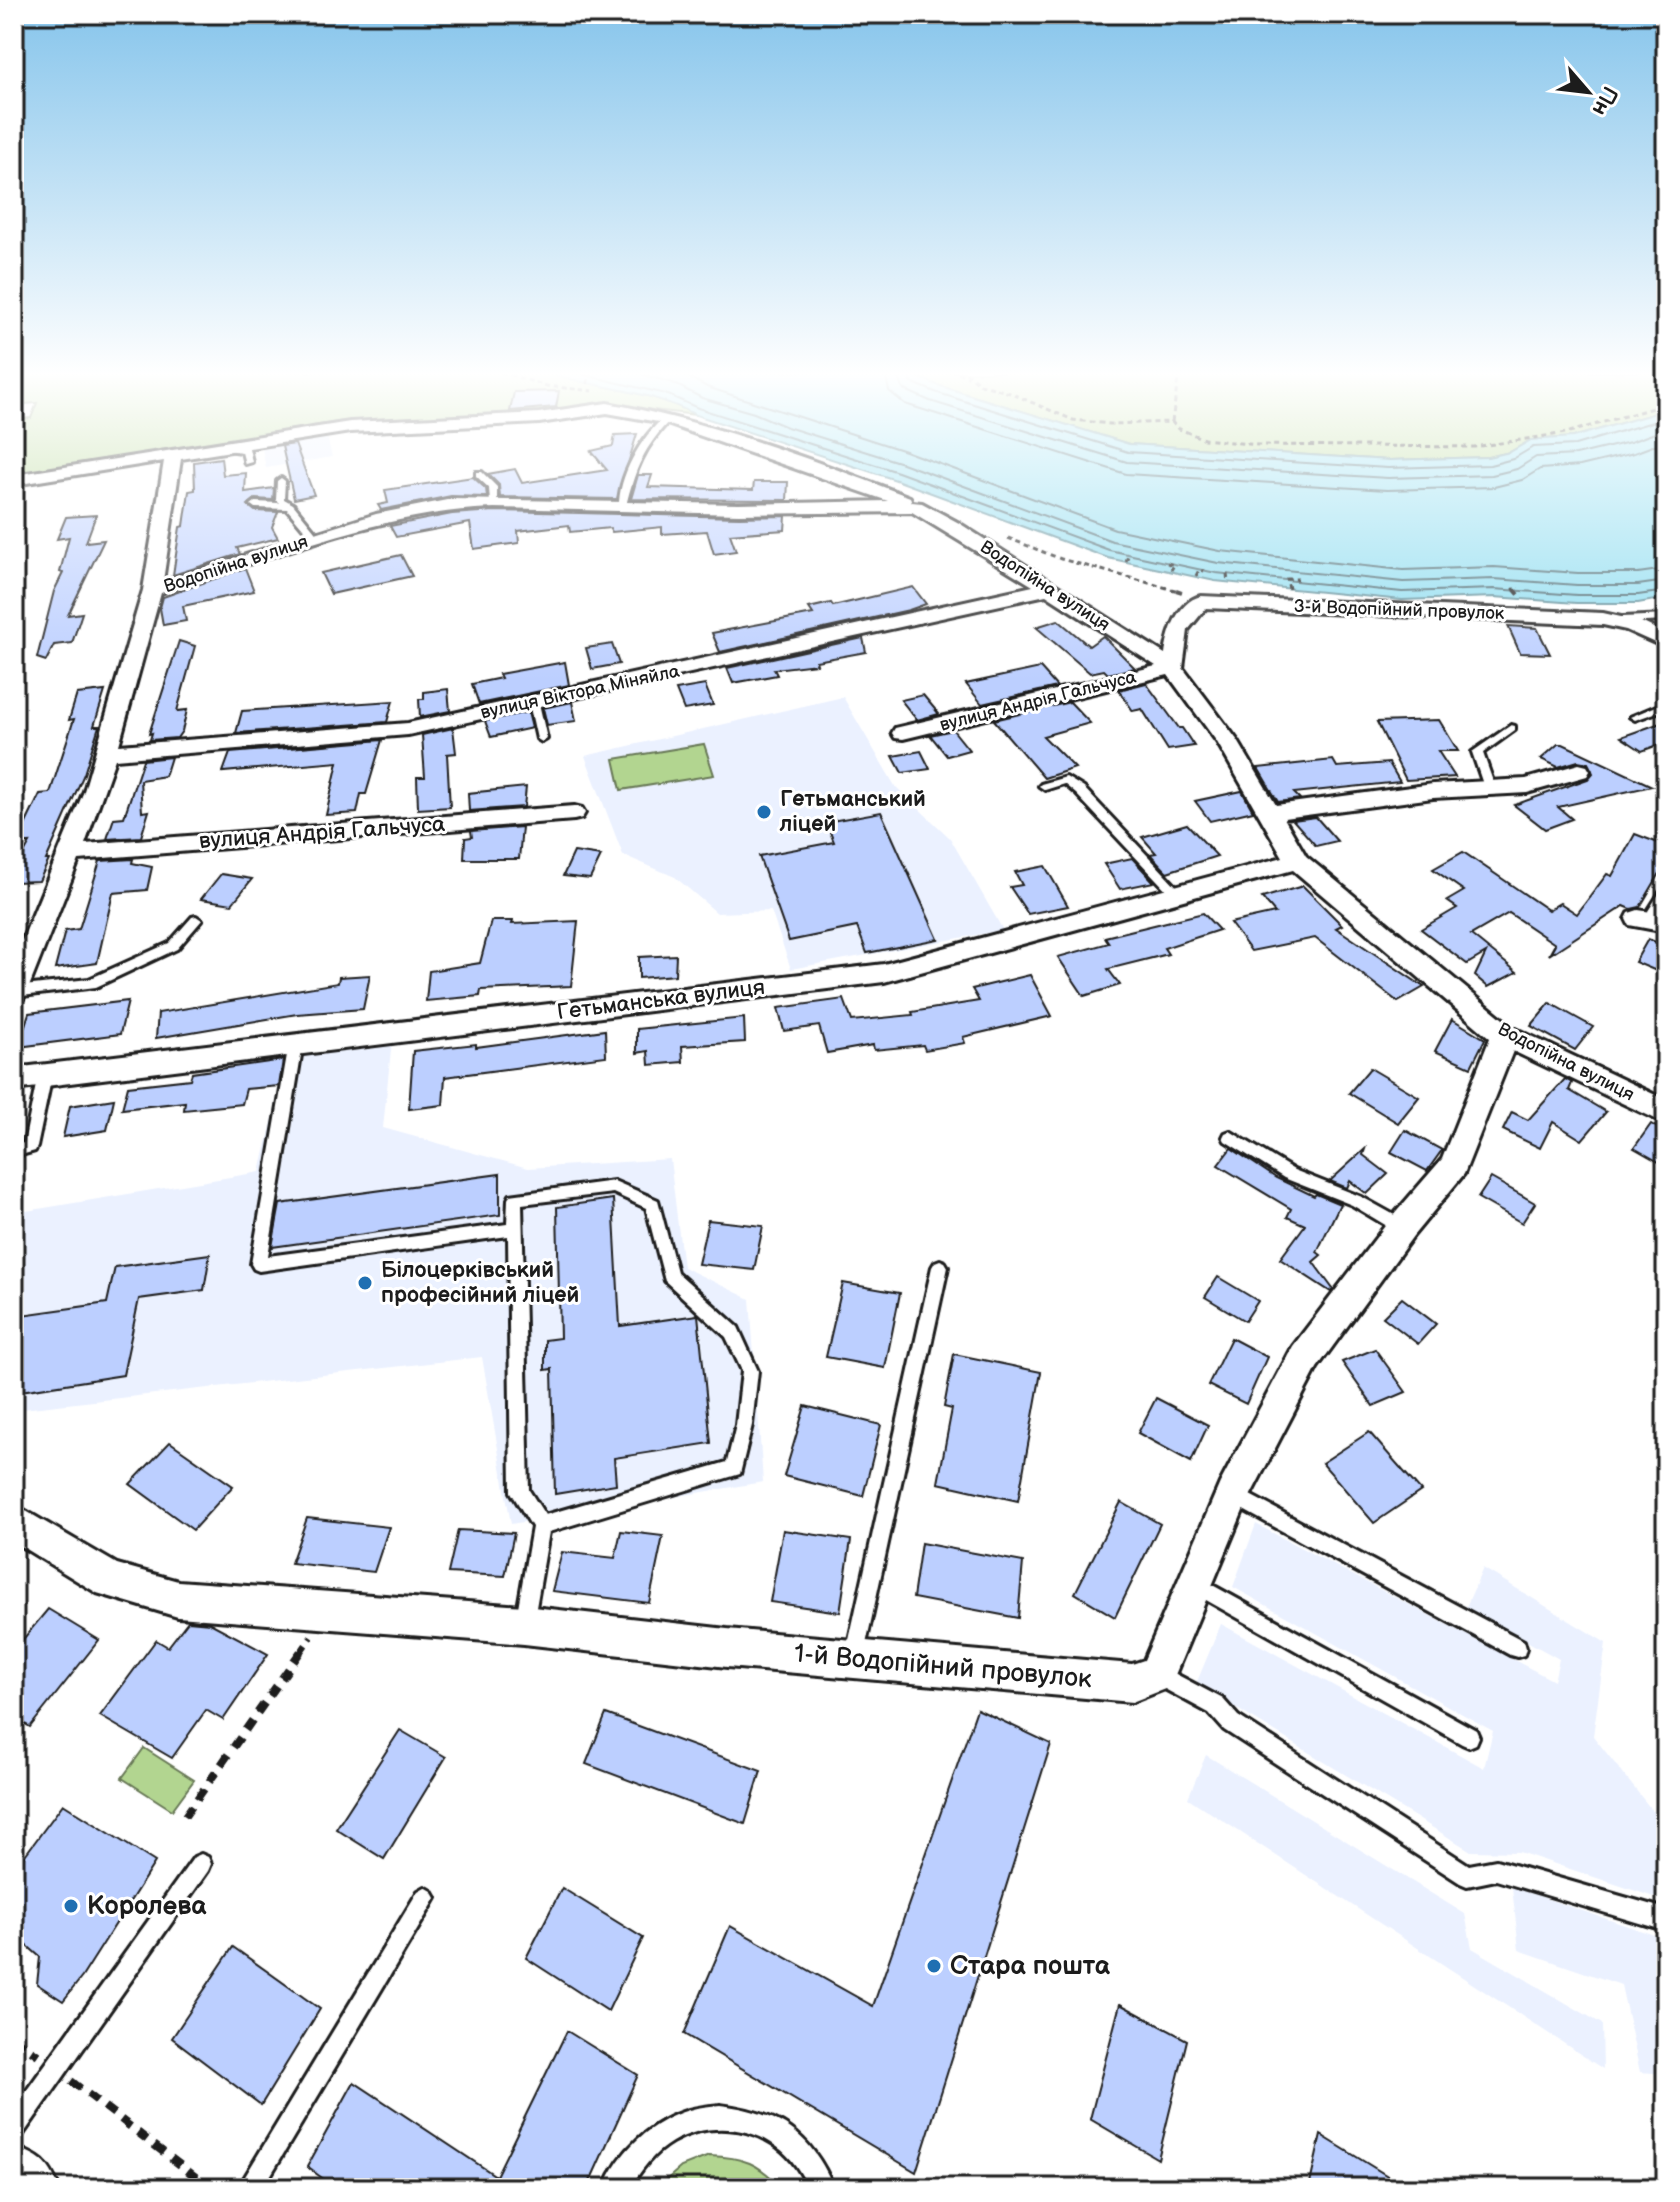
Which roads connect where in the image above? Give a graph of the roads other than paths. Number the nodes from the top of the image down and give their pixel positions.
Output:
1 (46, 475) edge
2 (170, 475) edge
3 (480, 475) edge
4 (631, 475) edge
5 (836, 475) edge
6 (14, 480) edge
7 (281, 481) dead end
8 (494, 503) junction
9 (255, 505) dead end
10 (290, 506) junction
11 (622, 506) junction
12 (916, 507) junction
13 (316, 538) junction
14 (1047, 589) junction
15 (152, 590) junction
16 (1666, 618) edge
17 (1617, 620) junction
18 (1666, 642) edge
19 (1173, 668) junction
20 (534, 703) junction
21 (1666, 705) edge
22 (1635, 717) dead end
23 (1511, 728) dead end
24 (903, 733) dead end
25 (542, 739) dead end
26 (106, 753) junction
27 (1579, 771) dead end
28 (1045, 786) dead end
29 (1490, 790) junction
30 (574, 813) dead end
31 (1269, 813) junction
32 (71, 853) junction
33 (1297, 861) junction
34 (1666, 892) edge
35 (1176, 893) junction
36 (196, 920) dead end
37 (1653, 920) edge
38 (14, 992) edge
39 (1505, 1035) junction
40 (296, 1043) junction
41 (45, 1075) junction
42 (14, 1079) edge
43 (1666, 1113) edge
44 (1230, 1137) dead end
45 (14, 1151) edge
46 (1402, 1227) junction
47 (515, 1229) junction
48 (940, 1267) dead end
49 (1232, 1495) junction
50 (14, 1522) edge
51 (541, 1525) junction
52 (1196, 1585) junction
53 (524, 1625) junction
54 (1517, 1648) dead end
55 (854, 1658) junction
56 (1157, 1674) junction
57 (1469, 1737) dead end
58 (201, 1864) dead end
59 (425, 1898) dead end
60 (1666, 1920) edge
61 (14, 2128) edge
62 (14, 2178) edge
63 (27, 2188) edge
64 (250, 2188) edge
65 (616, 2188) edge
66 (822, 2188) edge

1 - 6 street
2 - 15 street
3 - 8 lane
4 - 11 lane
5 - 12 street
7 - 10 lane
8 - 11 street, Водопійна вулиця
8 - 13 street, Водопійна вулиця
9 - 10 lane
10 - 13 lane
11 - 12 street, Водопійна вулиця
12 - 14 street, Водопійна вулиця
13 - 15 street, Водопійна вулиця
14 - 19 street, Водопійна вулиця
14 - 20 street, вулиця Віктора Міняйла
15 - 26 street
16 - 17 lane
17 - 18 street, 3-й Водопійний провулок
17 - 19 street, 3-й Водопійний провулок
19 - 24 street, вулиця Андрія Гальчуса
19 - 31 street, Водопійна вулиця
20 - 25 lane
20 - 26 street, вулиця Віктора Міняйла
21 - 22 lane
23 - 29 lane
26 - 32 street
27 - 29 street
28 - 35 lane
29 - 31 street
30 - 32 street, вулиця Андрія Гальчуса
31 - 33 street, Водопійна вулиця
32 - 38 street
33 - 35 street, Гетьманська вулиця
33 - 39 street, Водопійна вулиця
34 - 37 lane
35 - 40 street, Гетьманська вулиця
36 - 38 lane
39 - 43 street, Водопійна вулиця
39 - 46 street
40 - 41 street, Гетьманська вулиця
40 - 47 lane
41 - 42 street, Гетьманська вулиця
41 - 45 lane
44 - 46 lane
46 - 49 street
47 - 51 lane
47 - 51 lane
48 - 55 lane
49 - 52 street
49 - 54 lane
50 - 53 street, 1-й Водопійний провулок
51 - 53 lane
52 - 56 street
52 - 57 lane
53 - 55 street, 1-й Водопійний провулок
55 - 56 street, 1-й Водопійний провулок
56 - 60 lane
58 - 61 lane
59 - 64 lane
62 - 63 main road
65 - 66 lane

